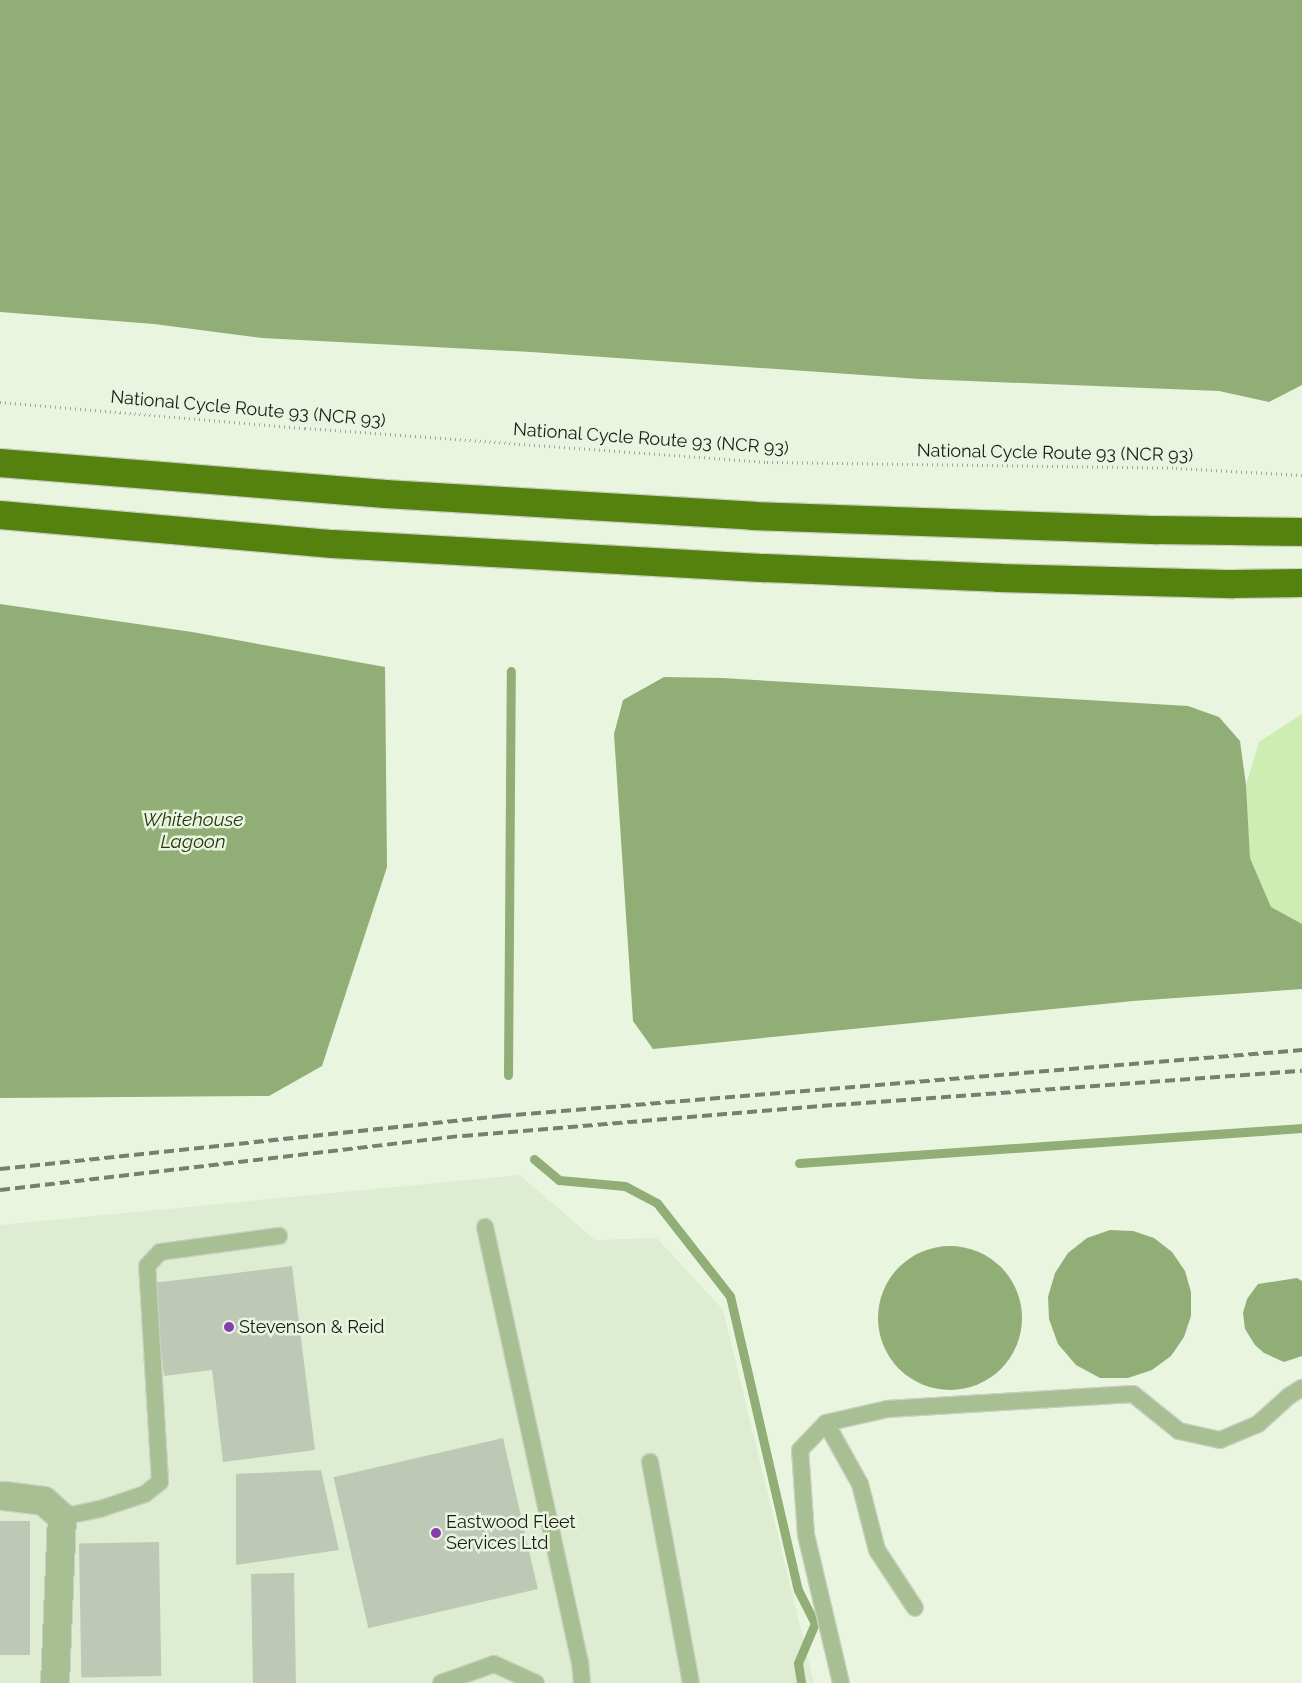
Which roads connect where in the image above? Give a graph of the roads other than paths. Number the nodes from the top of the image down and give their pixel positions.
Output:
1 (0, 463) edge
2 (0, 515) edge
3 (1302, 532) edge
4 (1302, 583) edge
5 (485, 1227) dead end
6 (279, 1236) dead end
7 (1302, 1388) edge
8 (826, 1423) junction
9 (650, 1462) dead end
10 (2, 1496) edge
11 (62, 1517) junction
12 (915, 1608) dead end
13 (55, 1683) edge
14 (441, 1683) edge
15 (536, 1683) edge
16 (582, 1683) edge
17 (691, 1683) edge
18 (842, 1683) edge

1 - 3 highway
2 - 4 highway
5 - 16 lane
6 - 11 lane
7 - 8 lane
8 - 12 lane
8 - 18 lane
9 - 17 lane
10 - 11 street
11 - 13 street
14 - 15 lane

